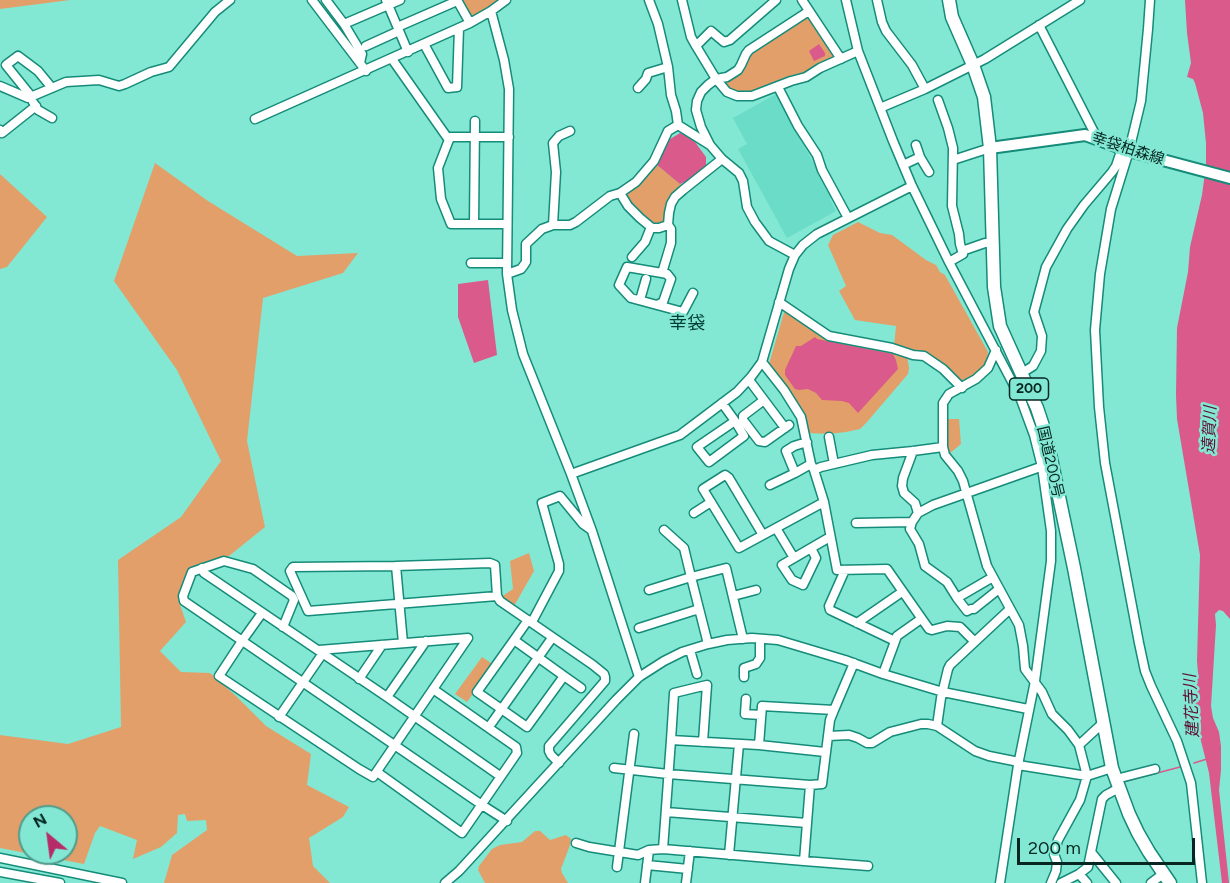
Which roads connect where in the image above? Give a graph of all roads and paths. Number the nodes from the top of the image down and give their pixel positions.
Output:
1 (230, 0) edge
2 (312, 0) edge
3 (326, 0) edge
4 (400, 0) edge
5 (457, 0) edge
6 (506, 0) edge
7 (649, 0) edge
8 (682, 0) edge
9 (776, 0) edge
10 (802, 0) edge
11 (846, 0) edge
12 (877, 0) edge
13 (949, 0) edge
14 (1080, 0) edge
15 (1150, 0) edge
16 (387, 3) edge
17 (491, 11) junction
18 (809, 11) junction
19 (470, 23) junction
20 (344, 24) junction
21 (1039, 26) junction
22 (401, 28) junction
23 (459, 28) junction
24 (424, 44) junction
25 (366, 46) dead end
26 (696, 46) junction
27 (858, 51) junction
28 (408, 52) junction
29 (392, 59) junction
30 (841, 59) junction
31 (3, 64) edge
32 (973, 65) junction
33 (363, 67) junction
34 (668, 67) junction
35 (716, 79) junction
36 (0, 86) edge
37 (778, 87) junction
38 (52, 88) junction
39 (638, 88) dead end
40 (925, 88) junction
41 (30, 97) junction
42 (938, 100) dead end
43 (36, 106) junction
44 (880, 108) junction
45 (52, 118) dead end
46 (255, 119) dead end
47 (475, 121) dead end
48 (678, 125) junction
49 (0, 130) edge
50 (570, 131) dead end
51 (475, 136) junction
52 (509, 137) junction
53 (1097, 138) junction
54 (449, 140) junction
55 (710, 145) junction
56 (916, 145) dead end
57 (990, 148) junction
58 (1129, 150) junction
59 (921, 157) junction
60 (722, 159) junction
61 (953, 160) junction
62 (903, 165) junction
63 (929, 172) dead end
64 (1230, 178) edge
65 (912, 186) junction
66 (620, 193) junction
67 (848, 218) junction
68 (474, 224) junction
69 (507, 224) junction
70 (553, 225) junction
71 (668, 225) junction
72 (651, 227) junction
73 (993, 243) junction
74 (962, 251) junction
75 (795, 255) junction
76 (632, 256) dead end
77 (471, 262) dead end
78 (949, 262) junction
79 (507, 263) junction
80 (662, 273) junction
81 (507, 274) junction
82 (646, 279) dead end
83 (693, 293) dead end
84 (640, 300) junction
85 (779, 302) junction
86 (657, 304) junction
87 (1000, 326) junction
88 (987, 332) junction
89 (996, 350) junction
90 (762, 362) junction
91 (1022, 373) junction
92 (749, 380) junction
93 (962, 388) junction
94 (764, 400) junction
95 (722, 403) junction
96 (735, 421) junction
97 (829, 437) dead end
98 (807, 442) junction
99 (943, 447) junction
100 (914, 451) junction
101 (834, 464) junction
102 (1047, 465) junction
103 (813, 467) junction
104 (795, 473) junction
105 (571, 474) junction
106 (770, 485) dead end
107 (966, 493) junction
108 (711, 502) junction
109 (824, 502) junction
110 (694, 513) dead end
111 (918, 513) junction
112 (912, 522) junction
113 (856, 523) dead end
114 (1064, 524) junction
115 (1051, 527) junction
116 (776, 528) junction
117 (664, 530) dead end
118 (592, 531) junction
119 (763, 535) junction
120 (830, 537) junction
121 (811, 548) junction
122 (794, 558) junction
123 (396, 566) junction
124 (202, 568) junction
125 (846, 570) junction
126 (993, 576) junction
127 (691, 577) junction
128 (649, 590) dead end
129 (756, 590) dead end
130 (999, 590) junction
131 (902, 592) junction
132 (497, 596) junction
133 (733, 596) junction
134 (957, 598) junction
135 (400, 604) junction
136 (699, 609) junction
137 (1010, 609) junction
138 (262, 613) junction
139 (921, 619) junction
140 (530, 621) junction
141 (857, 623) junction
142 (283, 627) junction
143 (639, 628) dead end
144 (552, 638) junction
145 (743, 639) junction
146 (760, 639) junction
147 (426, 640) junction
148 (514, 640) junction
149 (242, 641) junction
150 (895, 641) junction
151 (974, 641) junction
152 (404, 643) junction
153 (708, 644) junction
154 (382, 645) junction
155 (690, 650) junction
156 (321, 652) junction
157 (538, 658) junction
158 (854, 663) junction
159 (697, 674) dead end
160 (883, 674) junction
161 (564, 676) junction
162 (744, 676) dead end
163 (639, 677) junction
164 (359, 679) junction
165 (1035, 681) junction
166 (303, 682) junction
167 (580, 688) dead end
168 (433, 689) junction
169 (943, 692) junction
170 (387, 697) junction
171 (746, 699) dead end
172 (502, 709) junction
173 (1028, 709) junction
174 (834, 710) junction
175 (761, 715) junction
176 (279, 717) junction
177 (414, 717) junction
178 (1104, 722) junction
179 (491, 724) dead end
180 (937, 726) junction
181 (634, 734) dead end
182 (829, 736) junction
183 (671, 740) junction
184 (703, 742) junction
185 (739, 744) junction
186 (395, 745) junction
187 (759, 745) junction
188 (1079, 745) junction
189 (825, 752) junction
190 (559, 763) junction
191 (1018, 763) junction
192 (614, 768) dead end
193 (1155, 769) dead end
194 (629, 770) junction
195 (377, 772) junction
196 (668, 774) junction
197 (500, 776) junction
198 (1087, 776) junction
199 (735, 780) junction
200 (1116, 780) junction
201 (810, 785) junction
202 (482, 805) junction
203 (666, 812) junction
204 (732, 817) junction
205 (507, 820) junction
206 (807, 823) junction
207 (576, 843) dead end
208 (663, 849) junction
209 (649, 850) junction
210 (690, 851) junction
211 (619, 852) junction
212 (1091, 852) junction
213 (729, 855) junction
214 (0, 858) edge
215 (804, 861) junction
216 (647, 865) junction
217 (868, 866) dead end
218 (617, 867) dead end
219 (688, 869) junction
220 (0, 872) edge
221 (1079, 874) junction
222 (1167, 878) edge
223 (88, 879) edge
224 (29, 880) edge
225 (60, 883) edge
226 (123, 883) edge
227 (445, 883) edge
228 (645, 883) edge
229 (686, 883) edge
230 (1000, 883) edge
231 (1051, 883) edge
232 (1061, 883) edge
233 (1087, 883) edge
234 (1116, 883) edge
235 (1151, 883) edge
236 (1202, 883) edge

1 - 38 street
2 - 33 street
3 - 20 street
4 - 16 street
5 - 19 street
5 - 22 street
6 - 17 street
7 - 34 street
8 - 26 street
9 - 26 street
10 - 18 street
11 - 27 street
12 - 40 street
13 - 32 highway, 国道200号 / 200
14 - 21 street
15 - 58 street
16 - 20 street
16 - 22 street
17 - 19 street
17 - 52 street
18 - 30 street
18 - 35 street
19 - 23 street
20 - 33 street
21 - 32 street
21 - 53 street
22 - 25 street
22 - 28 street
23 - 24 street
23 - 24 street
24 - 28 street
26 - 35 street
27 - 30 street
27 - 44 street
28 - 29 street
29 - 33 street
29 - 54 street
30 - 37 street
31 - 38 street
31 - 41 street
32 - 40 street
32 - 57 highway, 国道200号 / 200
33 - 46 street
34 - 39 street
34 - 48 street
35 - 37 street
35 - 55 street
36 - 41 street
37 - 67 street
38 - 41 street
40 - 44 street
41 - 43 street
42 - 61 street
43 - 45 street
43 - 49 street
44 - 62 street
47 - 51 street
48 - 55 street
48 - 66 street
50 - 70 street
51 - 52 street
51 - 54 street
51 - 68 street
52 - 69 street
53 - 57 main road, 幸袋柏森線
53 - 58 main road, 幸袋柏森線
54 - 68 street
55 - 60 street
56 - 59 street
57 - 61 street
57 - 73 highway, 国道200号 / 200
58 - 64 main road, 幸袋柏森線
58 - 91 street
58 - 236 street
59 - 62 street
59 - 63 street
60 - 71 street
60 - 75 street
61 - 74 street
62 - 65 street
65 - 67 street
65 - 78 street
66 - 70 street
66 - 72 street
67 - 75 street
68 - 69 street
69 - 79 street
70 - 81 street
71 - 72 street
71 - 80 street
72 - 76 street
73 - 74 street
73 - 87 highway, 国道200号 / 200
74 - 78 street
75 - 85 street
77 - 79 street
78 - 88 street
79 - 81 street
80 - 84 street
80 - 86 street
81 - 105 street
82 - 84 street
83 - 86 street
84 - 86 street
85 - 90 street
85 - 93 street
87 - 88 street
87 - 91 highway, 国道200号 / 200
88 - 89 street
89 - 93 street
89 - 102 street
90 - 92 street
90 - 98 street
91 - 102 highway, 国道200号 / 200
92 - 94 street
92 - 95 street
93 - 99 street
94 - 94 street
95 - 96 street
95 - 105 street
96 - 96 street
97 - 101 street
98 - 103 street
98 - 104 street
99 - 100 street
99 - 107 street
100 - 101 street
100 - 111 street
101 - 103 street
102 - 107 street
102 - 114 highway, 国道200号 / 200
102 - 115 street
103 - 104 street
103 - 109 street
104 - 106 street
105 - 118 street
107 - 111 street
107 - 126 street
108 - 110 street
108 - 119 street
108 - 119 street
109 - 116 street
109 - 120 street
111 - 112 street
112 - 113 street
112 - 134 street
114 - 115 street
114 - 178 highway, 国道200号 / 200
115 - 165 street
116 - 119 street
116 - 122 street
117 - 127 street
118 - 140 street
118 - 163 street
120 - 121 street
120 - 125 street
121 - 122 street
121 - 122 street
123 - 132 street
123 - 135 street
123 - 135 street
124 - 138 street
124 - 142 street
124 - 149 street
125 - 131 street
125 - 141 street
126 - 130 street
126 - 134 street
127 - 128 street
127 - 133 street
127 - 136 street
129 - 133 street
130 - 134 street
130 - 137 street
131 - 139 street
131 - 141 street
132 - 135 street
132 - 140 street
133 - 145 street
135 - 152 street
136 - 143 street
136 - 153 street
137 - 151 street
137 - 165 street
138 - 142 street
138 - 149 street
139 - 150 street
139 - 151 street
140 - 144 street
140 - 148 street
141 - 150 street
142 - 156 street
144 - 157 street
144 - 190 street
145 - 146 street
145 - 153 street
146 - 158 street
146 - 162 street
147 - 152 street
147 - 168 street
147 - 170 street
148 - 157 street
148 - 172 street
149 - 166 street
149 - 176 street
150 - 160 street
151 - 169 street
152 - 154 street
153 - 155 street
154 - 156 street
154 - 164 street
155 - 159 street
155 - 163 street
156 - 164 street
156 - 166 street
157 - 161 street
157 - 172 street
158 - 160 street
158 - 174 street
160 - 169 street
161 - 167 street
161 - 172 street
163 - 190 street
164 - 170 street
165 - 173 street
165 - 188 street
166 - 176 street
166 - 186 street
168 - 177 street
168 - 197 street
169 - 173 street
169 - 180 street
170 - 177 street
171 - 175 street
172 - 179 street
173 - 191 street
174 - 175 street
174 - 182 street
175 - 187 street
176 - 195 street
177 - 186 street
177 - 197 street
178 - 188 street
178 - 200 highway, 国道200号 / 200
180 - 182 street
180 - 191 street
181 - 194 street
182 - 189 street
183 - 184 street
183 - 184 street
183 - 196 street
184 - 185 street
185 - 187 street
185 - 199 street
186 - 195 street
186 - 202 street
187 - 189 street
188 - 198 street
189 - 201 street
190 - 205 street
191 - 198 street
191 - 230 street
192 - 194 street
193 - 200 street
194 - 196 street
194 - 211 street
195 - 202 street
196 - 199 street
196 - 203 street
197 - 202 street
198 - 200 street
198 - 231 street
199 - 201 street
199 - 204 street
200 - 212 street
200 - 222 highway, 国道200号 / 200
201 - 206 street
202 - 205 street
203 - 204 street
203 - 208 street
204 - 206 street
204 - 213 street
205 - 227 street
206 - 215 street
207 - 211 street
208 - 209 street
208 - 210 street
209 - 211 street
209 - 216 street
210 - 213 street
210 - 219 street
211 - 218 street
212 - 221 street
212 - 234 street
213 - 215 street
214 - 223 street
215 - 217 street
216 - 219 street
216 - 228 street
219 - 229 street
220 - 224 street
221 - 232 street
221 - 233 street
222 - 235 street
223 - 226 street
224 - 225 street

